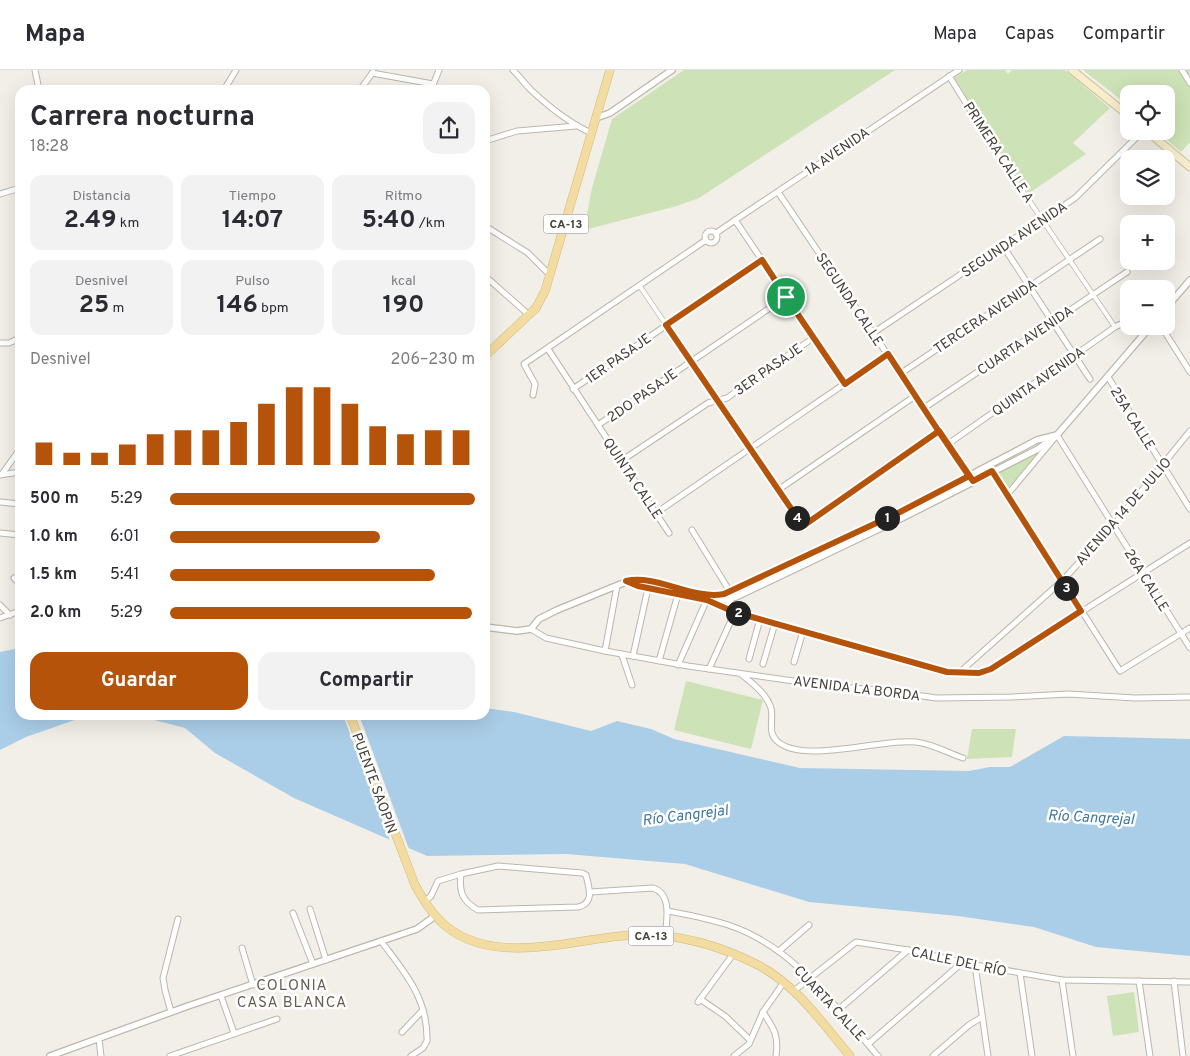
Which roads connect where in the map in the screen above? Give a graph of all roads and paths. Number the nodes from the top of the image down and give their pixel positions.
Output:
1 (35, 70) edge
2 (236, 70) edge
3 (439, 70) edge
4 (513, 70) edge
5 (610, 70) edge
6 (672, 70) edge
7 (959, 70) edge
8 (1072, 70) edge
9 (1182, 70) edge
10 (373, 72) edge
11 (949, 76) junction
12 (1190, 82) edge
13 (38, 85) edge
14 (227, 85) edge
15 (364, 85) edge
16 (424, 85) edge
17 (433, 85) edge
18 (1120, 109) edge
19 (596, 118) junction
20 (576, 126) junction
21 (592, 134) junction
22 (490, 139) edge
23 (1134, 140) edge
24 (1158, 140) edge
25 (1003, 162) joint
26 (1190, 167) edge
27 (15, 190) edge
28 (778, 192) junction
29 (0, 194) edge
30 (735, 220) junction
31 (1043, 220) junction
32 (490, 229) edge
33 (716, 233) junction
34 (1100, 239) dead end
35 (706, 240) junction
36 (1002, 246) junction
37 (1070, 259) junction
38 (762, 260) junction
39 (1127, 272) dead end
40 (550, 275) junction
41 (490, 280) edge
42 (1190, 280) edge
43 (639, 286) junction
44 (1029, 287) junction
45 (1094, 294) junction
46 (786, 297) junction
47 (1175, 298) edge
48 (529, 314) junction
49 (1052, 322) junction
50 (1120, 324) edge
51 (666, 325) junction
52 (1115, 327) junction
53 (873, 333) junction
54 (1143, 335) edge
55 (1167, 335) edge
56 (813, 338) junction
57 (15, 340) edge
58 (0, 343) edge
59 (548, 349) junction
60 (490, 351) edge
61 (888, 354) junction
62 (1075, 356) junction
63 (690, 361) junction
64 (1190, 372) edge
65 (900, 374) junction
66 (1108, 377) junction
67 (1090, 379) dead end
68 (845, 384) junction
69 (573, 389) junction
70 (533, 394) dead end
71 (915, 396) junction
72 (717, 401) junction
73 (924, 408) junction
74 (598, 426) junction
75 (939, 431) junction
76 (1190, 431) edge
77 (1057, 435) junction
78 (948, 444) junction
79 (750, 448) junction
80 (15, 456) edge
81 (622, 462) junction
82 (1163, 466) junction
83 (991, 468) junction
84 (15, 473) edge
85 (1, 475) edge
86 (971, 478) junction
87 (778, 490) junction
88 (1008, 495) junction
89 (0, 502) edge
90 (15, 504) edge
91 (1190, 510) edge
92 (656, 513) junction
93 (803, 526) joint
94 (1113, 526) junction
95 (692, 530) dead end
96 (669, 532) dead end
97 (0, 533) edge
98 (15, 535) edge
99 (1190, 543) edge
100 (1142, 573) junction
101 (626, 581) junction
102 (1062, 581) junction
103 (617, 586) junction
104 (648, 588) junction
105 (662, 588) junction
106 (730, 591) junction
107 (678, 594) junction
108 (708, 597) junction
109 (733, 598) junction
110 (0, 605) edge
111 (732, 611) junction
112 (1081, 611) junction
113 (15, 613) edge
114 (10, 615) junction
115 (0, 618) edge
116 (760, 619) junction
117 (775, 623) junction
118 (490, 628) edge
119 (1190, 628) edge
120 (530, 629) junction
121 (803, 631) junction
122 (1181, 634) junction
123 (1190, 648) edge
124 (605, 652) junction
125 (622, 654) junction
126 (632, 656) junction
127 (748, 659) dead end
128 (659, 661) junction
129 (794, 662) dead end
130 (678, 664) junction
131 (763, 664) dead end
132 (708, 669) junction
133 (960, 672) junction
134 (741, 673) junction
135 (632, 685) dead end
136 (1190, 697) edge
137 (352, 720) edge
138 (963, 758) dead end
139 (461, 874) junction
140 (590, 892) junction
141 (424, 902) junction
142 (310, 909) dead end
143 (668, 911) junction
144 (293, 913) dead end
145 (435, 916) junction
146 (178, 919) dead end
147 (809, 925) dead end
148 (666, 936) junction
149 (381, 941) junction
150 (242, 948) dead end
151 (908, 950) junction
152 (779, 951) junction
153 (734, 953) junction
154 (326, 960) junction
155 (963, 962) junction
156 (313, 964) junction
157 (975, 965) junction
158 (1020, 973) junction
159 (811, 979) junction
160 (1062, 980) junction
161 (1139, 981) junction
162 (1174, 981) junction
163 (784, 982) junction
164 (1190, 982) edge
165 (253, 985) junction
166 (796, 990) junction
167 (221, 996) junction
168 (423, 1010) junction
169 (838, 1010) junction
170 (171, 1012) junction
171 (762, 1012) junction
172 (982, 1017) junction
173 (277, 1019) dead end
174 (402, 1032) dead end
175 (234, 1033) junction
176 (99, 1039) junction
177 (750, 1040) junction
178 (868, 1044) junction
179 (50, 1056) edge
180 (102, 1056) edge
181 (170, 1056) edge
182 (411, 1056) edge
183 (734, 1056) edge
184 (776, 1056) edge
185 (850, 1056) edge
186 (878, 1056) edge
187 (933, 1056) edge
188 (988, 1056) edge
189 (1032, 1056) edge
190 (1073, 1056) edge
191 (1150, 1056) edge
192 (1183, 1056) edge

1 - 13 street
2 - 14 street
3 - 17 street
4 - 20 street
5 - 19 main road, CA-13
6 - 19 street
7 - 11 street, 1A AVENIDA
8 - 18 main road
9 - 12 street
10 - 15 street
10 - 16 street
11 - 25 street, PRIMERA CALLE A
11 - 28 street, 1A AVENIDA
19 - 21 main road, CA-13
20 - 21 street
20 - 22 street
21 - 40 main road, CA-13
23 - 31 street, SEGUNDA AVENIDA
24 - 26 main road
25 - 31 street, PRIMERA CALLE A
27 - 29 street
28 - 30 street, 1A AVENIDA
28 - 53 street, SEGUNDA CALLE
30 - 33 street, 1A AVENIDA
30 - 38 street
31 - 36 street, SEGUNDA AVENIDA
31 - 37 street, PRIMERA CALLE A
32 - 40 street
33 - 35 street, 1A AVENIDA
33 - 35 street, 1A AVENIDA
34 - 37 street, TERCERA AVENIDA
35 - 43 street, 1A AVENIDA
36 - 44 street
36 - 53 street, SEGUNDA AVENIDA
37 - 44 street, TERCERA AVENIDA
37 - 45 street, PRIMERA CALLE A
38 - 46 street
38 - 51 street, 1ER PASAJE
39 - 45 street, CUARTA AVENIDA
40 - 48 main road, CA-13
41 - 48 street
42 - 47 street
43 - 51 street
43 - 59 street, 1A AVENIDA
44 - 49 street
44 - 65 street, TERCERA AVENIDA
45 - 49 street, CUARTA AVENIDA
45 - 52 street, PRIMERA CALLE A
46 - 56 street
46 - 63 street, 2DO PASAJE
48 - 60 main road, CA-13
49 - 62 street
49 - 73 street, CUARTA AVENIDA
50 - 52 street, QUINTA AVENIDA
51 - 63 street
51 - 69 street, 1ER PASAJE
52 - 62 street, QUINTA AVENIDA
53 - 61 street, SEGUNDA CALLE
54 - 66 street
55 - 64 street
56 - 68 street
56 - 72 street, 3ER PASAJE
57 - 58 street
59 - 69 street, QUINTA CALLE
59 - 70 street, 1A AVENIDA
61 - 65 street, SEGUNDA CALLE
61 - 68 street
62 - 67 street
62 - 78 street, QUINTA AVENIDA
63 - 72 street
63 - 74 street, 2DO PASAJE
65 - 71 street, SEGUNDA CALLE
66 - 77 street
66 - 82 street, 25A CALLE
68 - 79 street
69 - 74 street, QUINTA CALLE
71 - 73 street, SEGUNDA CALLE
71 - 87 street
72 - 79 street
72 - 81 street, 3ER PASAJE
73 - 75 street, SEGUNDA CALLE
74 - 81 street, QUINTA CALLE
75 - 78 street, SEGUNDA CALLE
75 - 93 street
76 - 82 street, AVENIDA 14 DE JULIO
77 - 83 street
77 - 88 street
77 - 94 street, 26A CALLE
78 - 86 street, SEGUNDA CALLE
79 - 87 street
79 - 92 street
80 - 85 street
81 - 92 street, QUINTA CALLE
82 - 91 street, 25A CALLE
82 - 94 street, AVENIDA 14 DE JULIO
83 - 86 street
83 - 88 street
84 - 85 street
86 - 106 street
86 - 109 street
87 - 93 street
88 - 102 street
89 - 90 street
92 - 96 street, QUINTA CALLE
94 - 100 street, 26A CALLE
94 - 102 street, AVENIDA 14 DE JULIO
95 - 106 street
97 - 98 street
99 - 100 street
100 - 112 street
100 - 122 street, 26A CALLE
101 - 103 street
101 - 104 street
101 - 105 street
102 - 112 street
102 - 133 street, AVENIDA 14 DE JULIO
103 - 120 street
103 - 124 street
104 - 105 street
104 - 126 street
105 - 107 street
105 - 108 street
106 - 108 street
106 - 109 street
107 - 108 street
107 - 128 street
108 - 109 street
108 - 111 street
108 - 130 street
109 - 111 street
110 - 114 street
111 - 116 street
111 - 132 street
112 - 122 street
112 - 133 street
113 - 114 street
114 - 115 street
116 - 117 street
116 - 127 street
117 - 121 street
117 - 131 street
118 - 120 street
119 - 122 street
120 - 124 street, AVENIDA LA BORDA
121 - 129 street
121 - 133 street
122 - 123 street, 26A CALLE
124 - 125 street, AVENIDA LA BORDA
125 - 126 street, AVENIDA LA BORDA
125 - 135 street
126 - 128 street, AVENIDA LA BORDA
128 - 130 street, AVENIDA LA BORDA
130 - 132 street, AVENIDA LA BORDA
132 - 134 street, AVENIDA LA BORDA
134 - 136 street, AVENIDA LA BORDA
134 - 138 street
137 - 141 main road, PUENTE SAOPIN / CA-13
139 - 140 street
139 - 140 street
139 - 141 street
140 - 143 street
141 - 145 main road, CA-13
142 - 154 street
143 - 148 street
143 - 152 street, CUARTA CALLE
144 - 156 street
145 - 148 main road, CA-13
145 - 149 street
146 - 170 street
147 - 152 street
148 - 153 main road, CA-13
149 - 154 street
149 - 168 street
150 - 165 street
151 - 155 street, CALLE DEL RÍO
151 - 159 street, CALLE DEL RÍO
151 - 169 street
152 - 159 street, CUARTA CALLE
153 - 163 main road, CA-13
153 - 177 street
154 - 156 street
155 - 157 street, CALLE DEL RÍO
155 - 178 street
156 - 165 street
157 - 158 street, CALLE DEL RÍO
157 - 172 street
158 - 160 street, CALLE DEL RÍO
158 - 189 street
159 - 166 street
159 - 169 street, CUARTA CALLE
160 - 161 street, CALLE DEL RÍO
160 - 190 street
161 - 162 street, CALLE DEL RÍO
161 - 191 street
162 - 164 street, CALLE DEL RÍO
162 - 192 street
163 - 166 main road, CA-13
163 - 171 street
165 - 167 street
166 - 185 main road, CA-13
167 - 170 street
167 - 175 street
168 - 174 street
168 - 182 street
169 - 178 street, CUARTA CALLE
170 - 176 street
171 - 177 street
171 - 184 street
172 - 187 street
172 - 188 street
173 - 175 street
175 - 181 street
176 - 179 street
176 - 180 street
177 - 183 street
178 - 186 street, CUARTA CALLE

